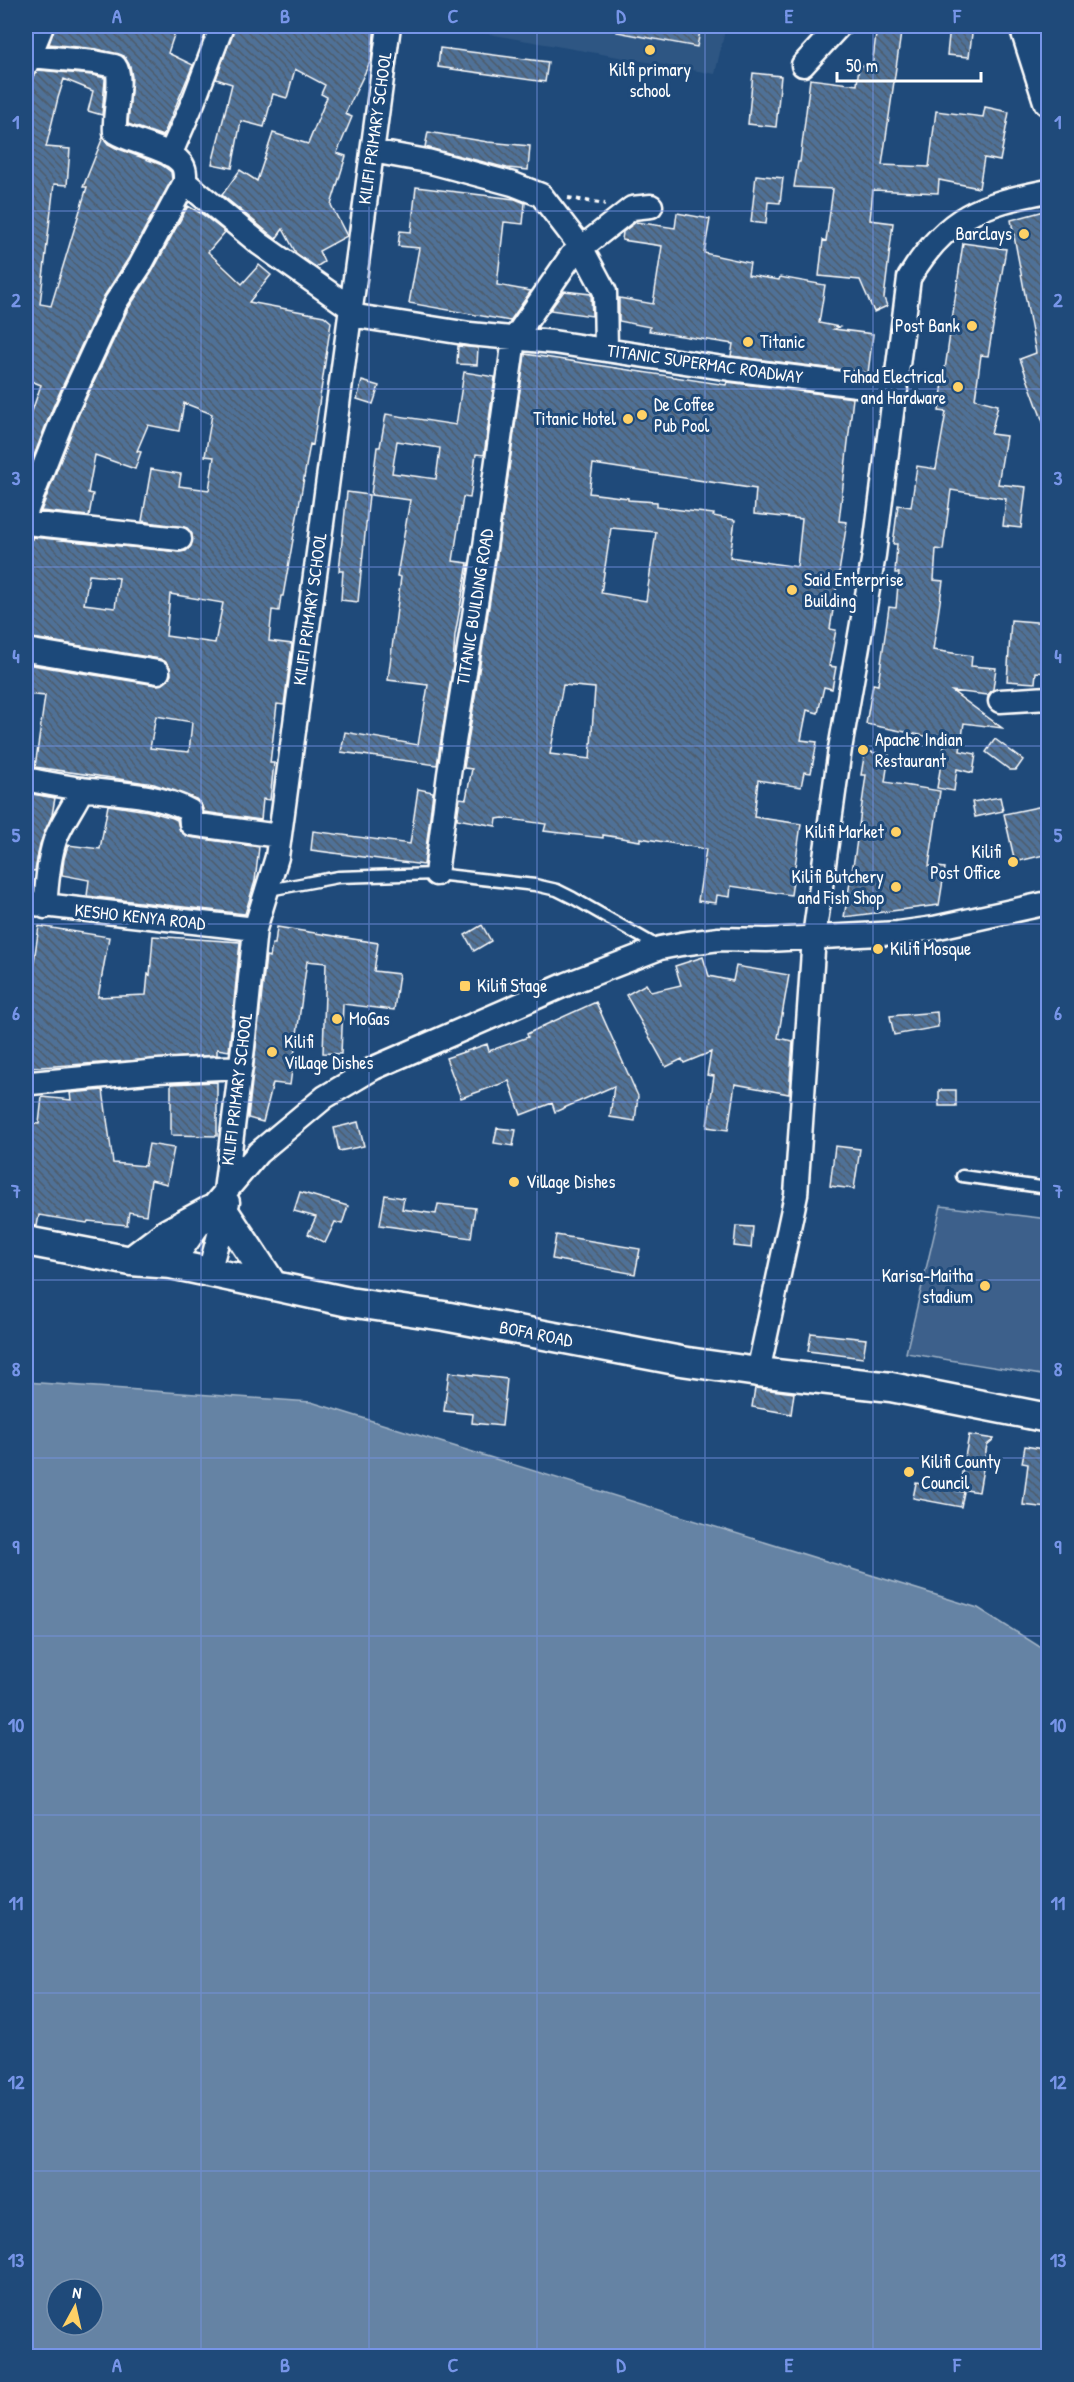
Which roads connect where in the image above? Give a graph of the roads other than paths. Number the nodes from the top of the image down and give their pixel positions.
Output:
1 (42, 26) edge
2 (222, 26) edge
3 (389, 26) edge
4 (839, 26) edge
5 (1024, 26) edge
6 (28, 61) edge
7 (803, 65) dead end
8 (1048, 101) edge
9 (372, 151) junction
10 (170, 155) junction
11 (185, 182) junction
12 (1048, 191) edge
13 (641, 207) road end
14 (581, 247) junction
15 (351, 312) junction
16 (514, 339) junction
17 (606, 350) junction
18 (896, 390) junction
19 (26, 512) edge
20 (26, 522) edge
21 (180, 539) dead end
22 (26, 650) edge
23 (158, 672) dead end
24 (1048, 698) edge
25 (1000, 701) dead end
26 (26, 779) edge
27 (82, 789) junction
28 (279, 836) junction
29 (436, 874) junction
30 (269, 890) junction
31 (1048, 903) edge
32 (35, 905) edge
33 (255, 929) junction
34 (814, 937) junction
35 (660, 948) junction
36 (241, 1067) junction
37 (31, 1083) dead end
38 (963, 1176) dead end
39 (1048, 1188) edge
40 (223, 1198) junction
41 (26, 1241) edge
42 (130, 1261) junction
43 (171, 1264) junction
44 (209, 1272) junction
45 (272, 1284) junction
46 (758, 1372) junction
47 (1048, 1418) edge

1 - 6 street
2 - 10 street
3 - 9 street, KILIFI PRIMARY SCHOOL
4 - 7 street
5 - 8 street
6 - 10 street
9 - 14 street
9 - 15 street, KILIFI PRIMARY SCHOOL
10 - 11 street
11 - 15 street
11 - 19 street
12 - 18 street
13 - 14 street
14 - 16 street
14 - 17 street
15 - 16 street, TITANIC SUPERMAC ROADWAY
15 - 28 street, KILIFI PRIMARY SCHOOL
16 - 17 street, TITANIC SUPERMAC ROADWAY
16 - 29 street, TITANIC BUILDING ROAD
17 - 18 street, TITANIC SUPERMAC ROADWAY
18 - 34 street
20 - 21 street
22 - 23 street
24 - 25 street
26 - 27 street
27 - 28 street
27 - 32 street
28 - 30 street, KILIFI PRIMARY SCHOOL
29 - 30 lane
29 - 35 lane
30 - 33 street, KILIFI PRIMARY SCHOOL
31 - 34 street
32 - 33 street, KESHO KENYA ROAD
33 - 36 street, KILIFI PRIMARY SCHOOL
34 - 35 street
34 - 46 street
35 - 40 street
36 - 37 street
36 - 40 street, KILIFI PRIMARY SCHOOL
38 - 39 lane
40 - 42 street
40 - 43 street
40 - 44 street, KILIFI PRIMARY SCHOOL
40 - 45 street
41 - 42 street, BOFA ROAD
42 - 43 street, BOFA ROAD
43 - 44 street, BOFA ROAD
44 - 45 street, BOFA ROAD
45 - 46 street, BOFA ROAD
46 - 47 street, BOFA ROAD

